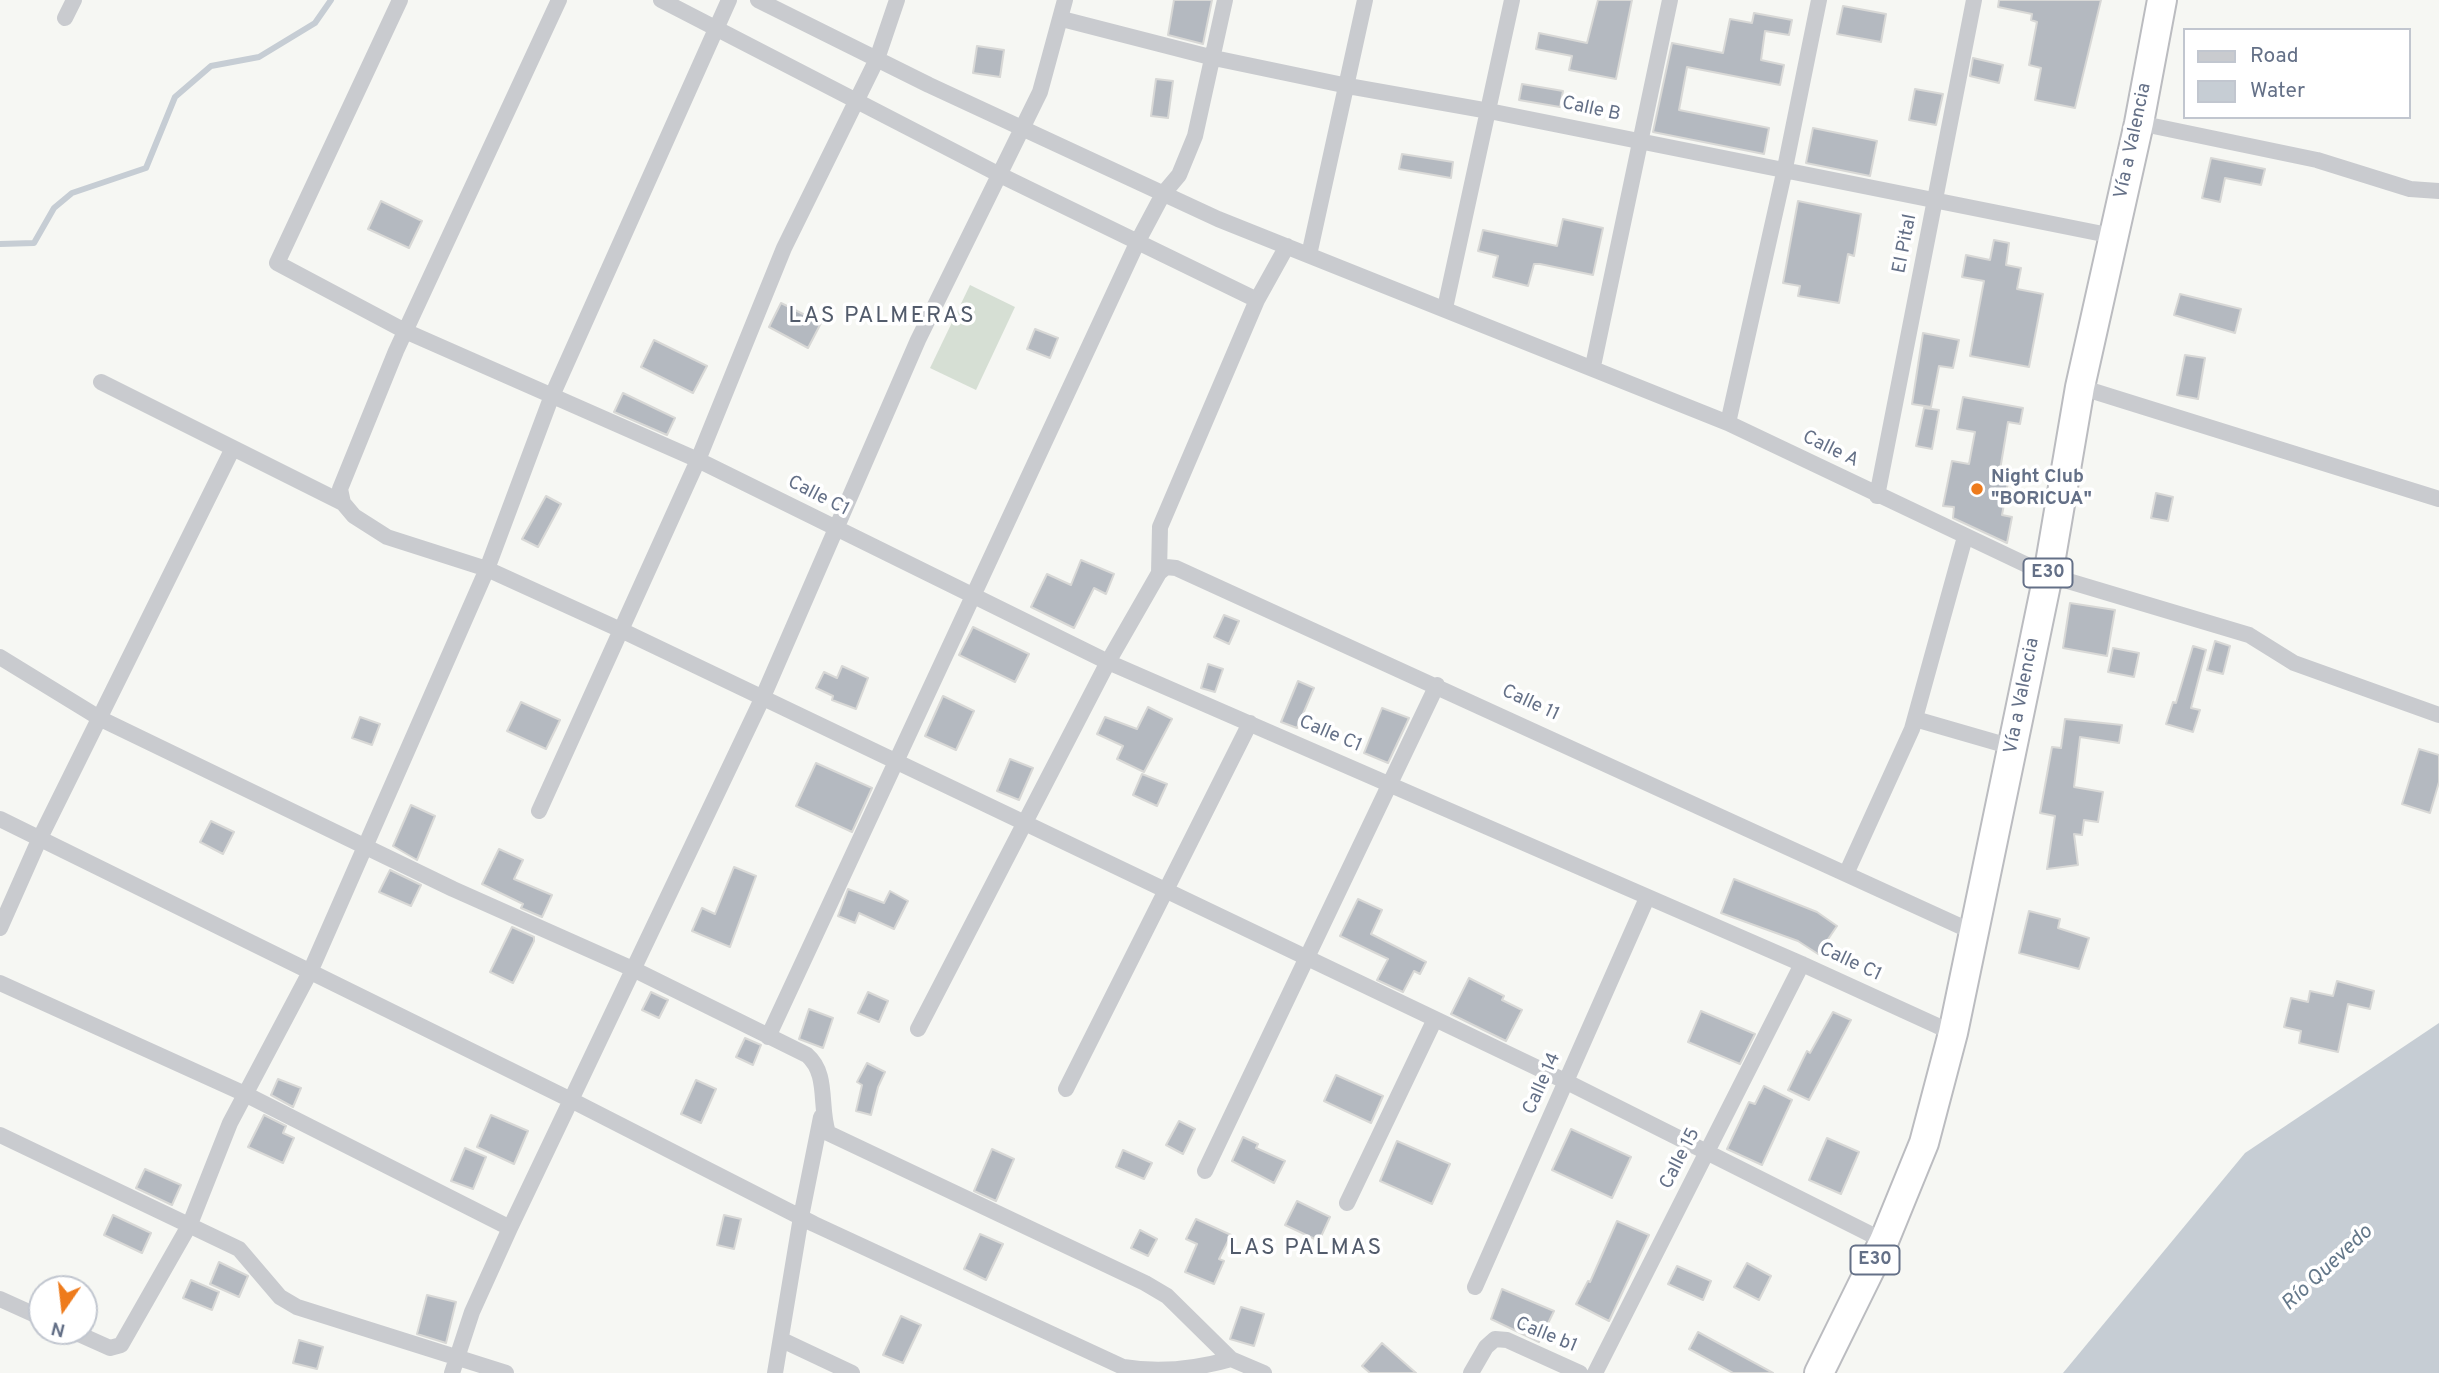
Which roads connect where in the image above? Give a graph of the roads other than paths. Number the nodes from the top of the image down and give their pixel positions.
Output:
1 (74, 0) edge
2 (400, 0) edge
3 (559, 0) edge
4 (661, 0) edge
5 (729, 0) edge
6 (758, 0) edge
7 (897, 0) edge
8 (1065, 0) edge
9 (1225, 0) edge
10 (1365, 0) edge
11 (1512, 0) edge
12 (1670, 0) edge
13 (1819, 0) edge
14 (1974, 0) edge
15 (2162, 0) edge
16 (65, 18) dead end
17 (1062, 19) junction
18 (716, 28) junction
19 (1214, 58) junction
20 (877, 59) junction
21 (1348, 86) junction
22 (857, 100) junction
23 (1489, 111) junction
24 (2139, 123) junction
25 (1021, 128) junction
26 (1641, 142) junction
27 (1784, 173) junction
28 (998, 174) junction
29 (2439, 191) edge
30 (1163, 194) junction
31 (1936, 201) junction
32 (2113, 236) junction
33 (1138, 241) junction
34 (1287, 246) junction
35 (1309, 255) junction
36 (1257, 300) junction
37 (1445, 308) junction
38 (405, 331) junction
39 (1592, 366) junction
40 (102, 382) dead end
41 (2080, 387) junction
42 (551, 398) junction
43 (1728, 423) junction
44 (233, 448) junction
45 (698, 460) junction
46 (342, 496) junction
47 (1877, 496) junction
48 (2439, 499) edge
49 (833, 528) junction
50 (1965, 537) junction
51 (487, 569) junction
52 (1158, 573) junction
53 (2048, 575) junction
54 (973, 595) junction
55 (623, 631) junction
56 (0, 657) edge
57 (1108, 662) junction
58 (1437, 685) junction
59 (762, 699) junction
60 (2439, 715) edge
61 (101, 719) junction
62 (1915, 719) junction
63 (1250, 723) junction
64 (2012, 747) junction
65 (896, 761) junction
66 (1390, 784) junction
67 (539, 811) dead end
68 (0, 820) edge
69 (1023, 824) junction
70 (39, 840) junction
71 (364, 844) junction
72 (1846, 874) junction
73 (1167, 892) junction
74 (1647, 898) junction
75 (0, 928) edge
76 (1975, 933) junction
77 (1308, 959) junction
78 (1802, 964) junction
79 (635, 970) junction
80 (310, 972) junction
81 (0, 984) edge
82 (1435, 1019) junction
83 (918, 1029) dead end
84 (1954, 1033) junction
85 (768, 1037) junction
86 (1567, 1082) junction
87 (1066, 1089) dead end
88 (244, 1094) junction
89 (573, 1101) junction
90 (822, 1114) junction
91 (0, 1135) edge
92 (1708, 1153) junction
93 (1205, 1171) dead end
94 (1347, 1203) dead end
95 (801, 1217) junction
96 (190, 1224) junction
97 (510, 1228) junction
98 (1884, 1241) junction
99 (1475, 1287) dead end
100 (0, 1299) edge
101 (28, 1312) edge
102 (782, 1340) junction
103 (98, 1343) edge
104 (455, 1356) junction
105 (1231, 1359) junction
106 (452, 1373) edge
107 (506, 1373) edge
108 (775, 1373) edge
109 (852, 1373) edge
110 (1264, 1373) edge
111 (1471, 1373) edge
112 (1580, 1373) edge
113 (1595, 1373) edge
114 (1819, 1373) edge

1 - 16 street
2 - 38 street, Calle C1
3 - 38 street
4 - 18 street
5 - 18 street
6 - 20 street, Calle A
7 - 20 street
8 - 17 street
9 - 19 street
10 - 21 street
11 - 23 street
12 - 26 street
13 - 27 street
14 - 31 street, El Pital
15 - 24 highway, Vía a Valencia / E30
17 - 19 street, Calle B
17 - 25 street
18 - 22 street
18 - 42 street
19 - 21 street, Calle B
19 - 30 street
20 - 22 street
20 - 25 street, Calle A
21 - 23 street, Calle B
21 - 35 street
22 - 28 street
22 - 45 street
23 - 26 street, Calle B
23 - 37 street
24 - 29 street
24 - 32 highway, Vía a Valencia / E30
25 - 28 street
25 - 30 street, Calle A
26 - 27 street, Calle B
26 - 39 street
27 - 31 street, Calle B
27 - 43 street
28 - 33 street
28 - 49 street
30 - 33 street
30 - 34 street, Calle A
31 - 32 street, Calle B
31 - 47 street, El Pital
32 - 41 highway, Vía a Valencia / E30
33 - 36 street
33 - 54 street
34 - 35 street, Calle A
34 - 36 street
35 - 37 street, Calle A
36 - 52 street
37 - 39 street, Calle A
38 - 42 street, Calle C1
38 - 46 street
39 - 43 street, Calle A
40 - 44 street
41 - 48 street
41 - 53 highway, Vía a Valencia / E30
42 - 45 street, Calle C1
42 - 51 street
43 - 47 street, Calle A
44 - 46 street
44 - 61 street
45 - 49 street, Calle C1
45 - 55 street
46 - 51 street
47 - 50 street, Calle A
49 - 54 street, Calle C1
49 - 59 street
50 - 53 street, Calle A
50 - 62 street
51 - 55 street
51 - 71 street
52 - 57 street
52 - 58 street, Calle 11
53 - 60 street, Calle A
53 - 64 highway, Vía a Valencia / E30
54 - 57 street, Calle C1
54 - 65 street
55 - 59 street
55 - 67 street
56 - 61 street
57 - 63 street, Calle C1
57 - 69 street
58 - 66 street
58 - 72 street, Calle 11
59 - 65 street
59 - 79 street
61 - 70 street
61 - 71 street
62 - 64 street
62 - 72 street
63 - 66 street, Calle C1
63 - 73 street
64 - 76 highway, Vía a Valencia / E30
65 - 69 street
65 - 85 street
66 - 74 street, Calle C1
66 - 77 street
68 - 70 street
69 - 73 street
69 - 83 street
70 - 75 street
70 - 80 street
71 - 79 street
71 - 80 street
72 - 76 street, Calle 11
73 - 77 street
73 - 87 street
74 - 78 street, Calle C1
74 - 86 street, Calle 14
76 - 84 highway, Vía a Valencia / E30
77 - 82 street
77 - 93 street
78 - 84 street, Calle C1
78 - 92 street, Calle 15
79 - 85 street
79 - 89 street
80 - 88 street
80 - 89 street
81 - 88 street
82 - 86 street
82 - 94 street
84 - 98 highway, Vía a Valencia / E30
85 - 90 street
86 - 92 street
86 - 99 street, Calle 14
88 - 96 street
88 - 97 street
89 - 95 street
89 - 97 street
90 - 95 street
90 - 105 street
91 - 96 street
92 - 98 street
92 - 113 street, Calle 15
95 - 102 street
95 - 105 street
96 - 103 street
96 - 104 street
97 - 104 street
98 - 114 highway, Vía a Valencia / E30
100 - 101 street
102 - 108 street
102 - 109 street
104 - 106 street
104 - 107 street
105 - 110 street
111 - 112 street, Calle b1

